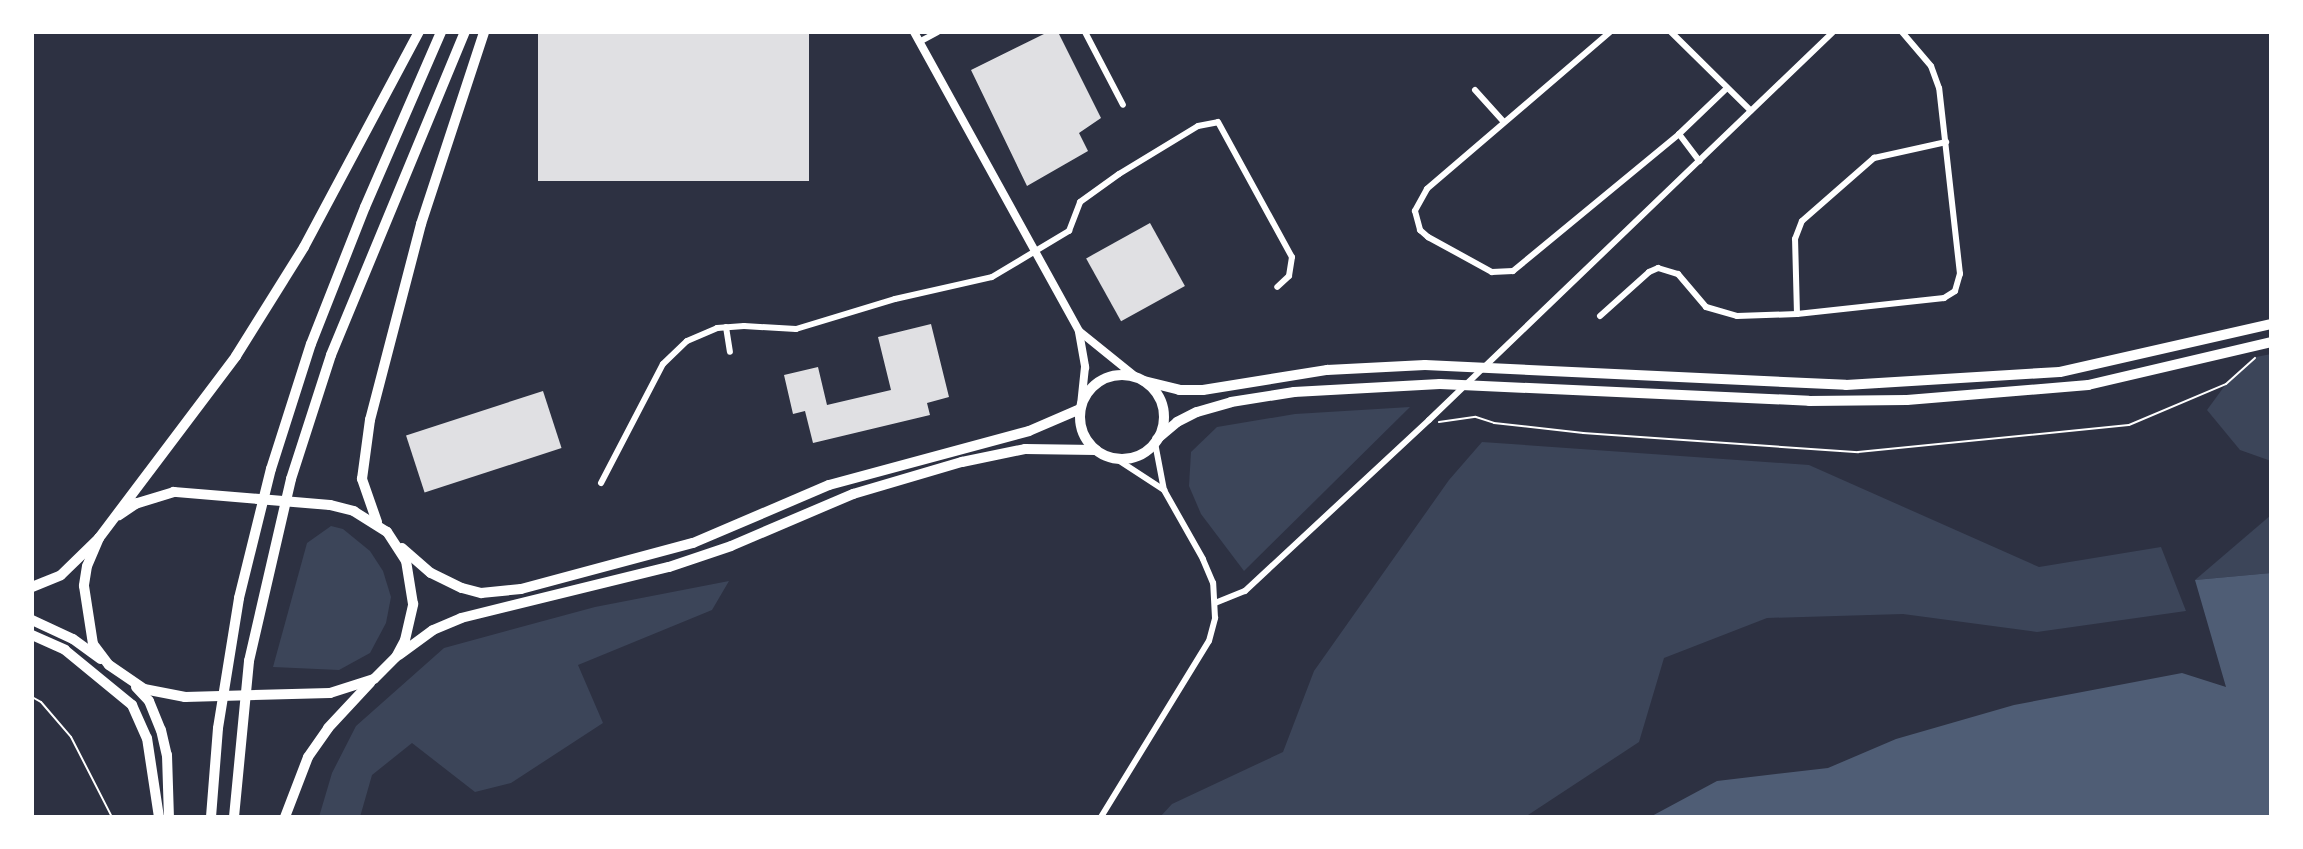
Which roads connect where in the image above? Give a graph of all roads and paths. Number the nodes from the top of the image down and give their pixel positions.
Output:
1 (419, 32) edge
2 (441, 32) edge
3 (465, 32) edge
4 (484, 32) edge
5 (914, 32) edge
6 (938, 32) edge
7 (1085, 32) edge
8 (1610, 32) edge
9 (1671, 32) edge
10 (1833, 32) edge
11 (1902, 32) edge
12 (919, 42) junction
13 (1727, 88) junction
14 (1475, 90) dead end
15 (1123, 105) dead end
16 (1751, 111) junction
17 (1503, 121) junction
18 (1679, 134) junction
19 (1946, 142) junction
20 (1699, 161) junction
21 (1034, 250) junction
22 (1277, 287) dead end
23 (1797, 314) junction
24 (1600, 316) dead end
25 (2271, 324) edge
26 (726, 327) junction
27 (1079, 331) junction
28 (2271, 342) edge
29 (730, 352) dead end
30 (2256, 357) dead end
31 (1140, 379) junction
32 (1080, 406) junction
33 (1429, 420) junction
34 (1156, 441) junction
35 (1096, 450) junction
36 (1115, 458) junction
37 (601, 483) dead end
38 (1164, 490) junction
39 (119, 515) junction
40 (377, 523) junction
41 (99, 538) junction
42 (394, 541) junction
43 (32, 587) edge
44 (1215, 603) junction
45 (32, 620) edge
46 (32, 635) edge
47 (396, 657) junction
48 (109, 665) junction
49 (374, 679) junction
50 (133, 684) junction
51 (32, 697) edge
52 (112, 817) edge
53 (159, 817) edge
54 (169, 817) edge
55 (211, 817) edge
56 (234, 817) edge
57 (285, 817) edge
58 (1101, 817) edge

1 - 39 highway
2 - 55 highway
3 - 56 highway
4 - 40 highway
5 - 12 street
6 - 12 street
7 - 15 street
8 - 17 street
9 - 13 street
10 - 16 street
11 - 19 street
12 - 21 street
13 - 16 street
13 - 18 street
14 - 17 street
16 - 20 street
17 - 18 street
18 - 20 street
19 - 23 street
19 - 23 street
20 - 33 street
21 - 22 street
21 - 26 street
21 - 27 street
23 - 24 street
25 - 31 highway
26 - 29 street
26 - 37 street
27 - 31 street
27 - 32 street
28 - 34 highway
30 - 33 path
31 - 32 highway
31 - 34 highway
32 - 35 highway
32 - 42 highway
33 - 44 street
34 - 36 highway
34 - 38 street
35 - 36 highway
35 - 47 highway
36 - 38 street
38 - 44 street
39 - 40 highway
39 - 41 highway
40 - 42 highway
41 - 43 highway
41 - 48 highway
42 - 47 highway
44 - 58 street
45 - 48 highway
46 - 53 highway
47 - 49 highway
48 - 50 highway
49 - 50 highway
49 - 57 highway
50 - 54 highway
51 - 52 path

